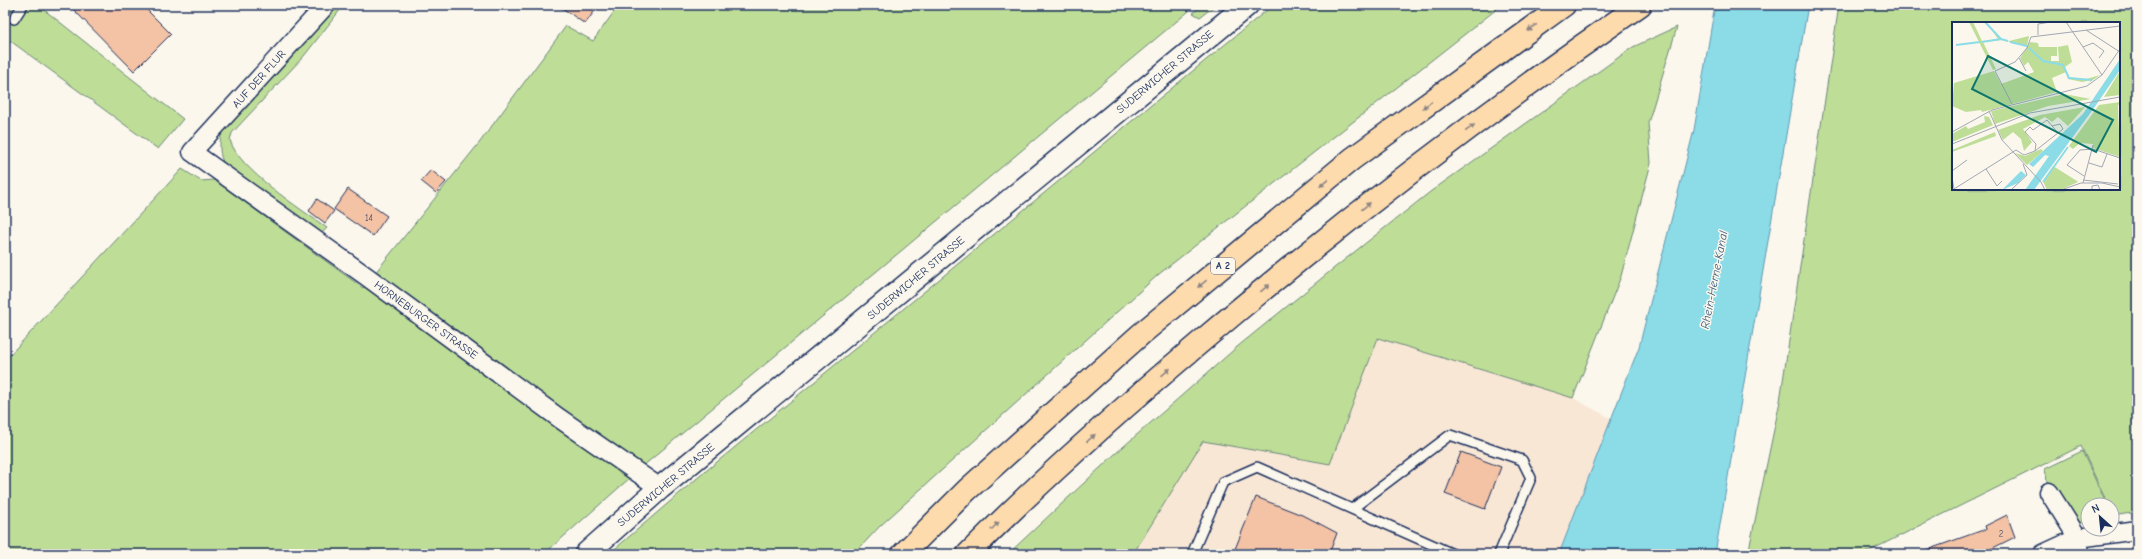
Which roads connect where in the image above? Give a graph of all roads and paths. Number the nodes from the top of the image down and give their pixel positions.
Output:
1 (24, 5) edge
2 (326, 5) edge
3 (1247, 5) edge
4 (1564, 5) edge
5 (1640, 5) edge
6 (14, 18) dead end
7 (192, 152) joint
8 (660, 488) junction
9 (2050, 492) dead end
10 (1352, 509) junction
11 (2137, 530) edge
12 (2079, 546) edge
13 (586, 554) edge
14 (903, 554) edge
15 (968, 554) edge
16 (1192, 554) edge
17 (1452, 554) edge
18 (1499, 554) edge
19 (2043, 554) edge

1 - 6 lane
2 - 7 street, AUF DER FLUR
3 - 8 main road, SUDERWICHER STRASSE
4 -> 14 highway, A 2
15 -> 5 highway
7 - 8 street, HORNEBURGER STRASSE
8 - 13 main road, SUDERWICHER STRASSE
9 - 12 street
10 - 16 lane
10 - 17 lane
10 - 18 lane
11 - 12 street
12 - 19 street

